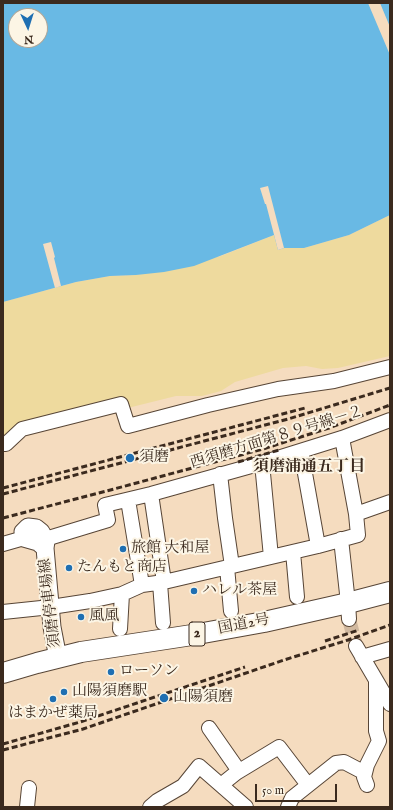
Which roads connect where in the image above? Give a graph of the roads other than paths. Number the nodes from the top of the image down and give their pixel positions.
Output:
1 (390, 367) edge
2 (389, 423) edge
3 (342, 438) junction
4 (3, 444) edge
5 (301, 451) junction
6 (262, 463) junction
7 (220, 474) junction
8 (151, 494) junction
9 (128, 500) junction
10 (390, 502) edge
11 (356, 514) junction
12 (24, 538) joint
13 (341, 539) junction
14 (48, 542) junction
15 (3, 544) edge
16 (318, 546) junction
17 (292, 552) junction
18 (271, 557) junction
19 (230, 566) junction
20 (162, 582) junction
21 (142, 585) junction
22 (390, 592) edge
23 (122, 594) junction
24 (297, 597) dead end
25 (51, 607) junction
26 (231, 611) dead end
27 (348, 611) junction
28 (3, 612) edge
29 (163, 623) dead end
30 (120, 629) dead end
31 (390, 649) edge
32 (58, 658) junction
33 (3, 673) edge
34 (376, 680) junction
35 (390, 704) edge
36 (209, 728) dead end
37 (239, 771) junction
38 (221, 785) junction
39 (308, 785) junction
40 (29, 788) dead end
41 (27, 807) edge
42 (150, 807) edge
43 (246, 807) edge
44 (288, 807) edge

1 - 4 street
2 - 3 street, 西須磨方面第８９号線－２
3 - 5 street, 西須磨方面第８９号線－２
3 - 11 street
5 - 6 street, 西須磨方面第８９号線－２
5 - 16 street
6 - 7 street, 西須磨方面第８９号線－２
6 - 18 street
7 - 8 street, 西須磨方面第８９号線－２
7 - 19 street
8 - 9 street, 西須磨方面第８９号線－２
8 - 20 street
9 - 14 street, 西須磨方面第８９号線－２
9 - 21 street
10 - 11 street
11 - 13 street
12 - 14 main road, 須磨停車場線
12 - 15 street
13 - 16 street
13 - 27 street
14 - 25 main road, 須磨停車場線
16 - 17 street
17 - 18 street
17 - 24 street
18 - 19 street
19 - 20 street
19 - 26 street
20 - 21 street
20 - 29 street
21 - 23 street
22 - 27 highway, 国道2号 / 2
23 - 25 street
23 - 30 street
25 - 28 street
25 - 32 main road, 須磨停車場線
27 - 32 highway, 国道2号 / 2
31 - 34 street
32 - 33 highway, 国道2号 / 2
34 - 35 street
34 - 39 street
36 - 37 street
37 - 38 street
37 - 39 street
38 - 42 street
38 - 43 street
39 - 44 street
40 - 41 street

